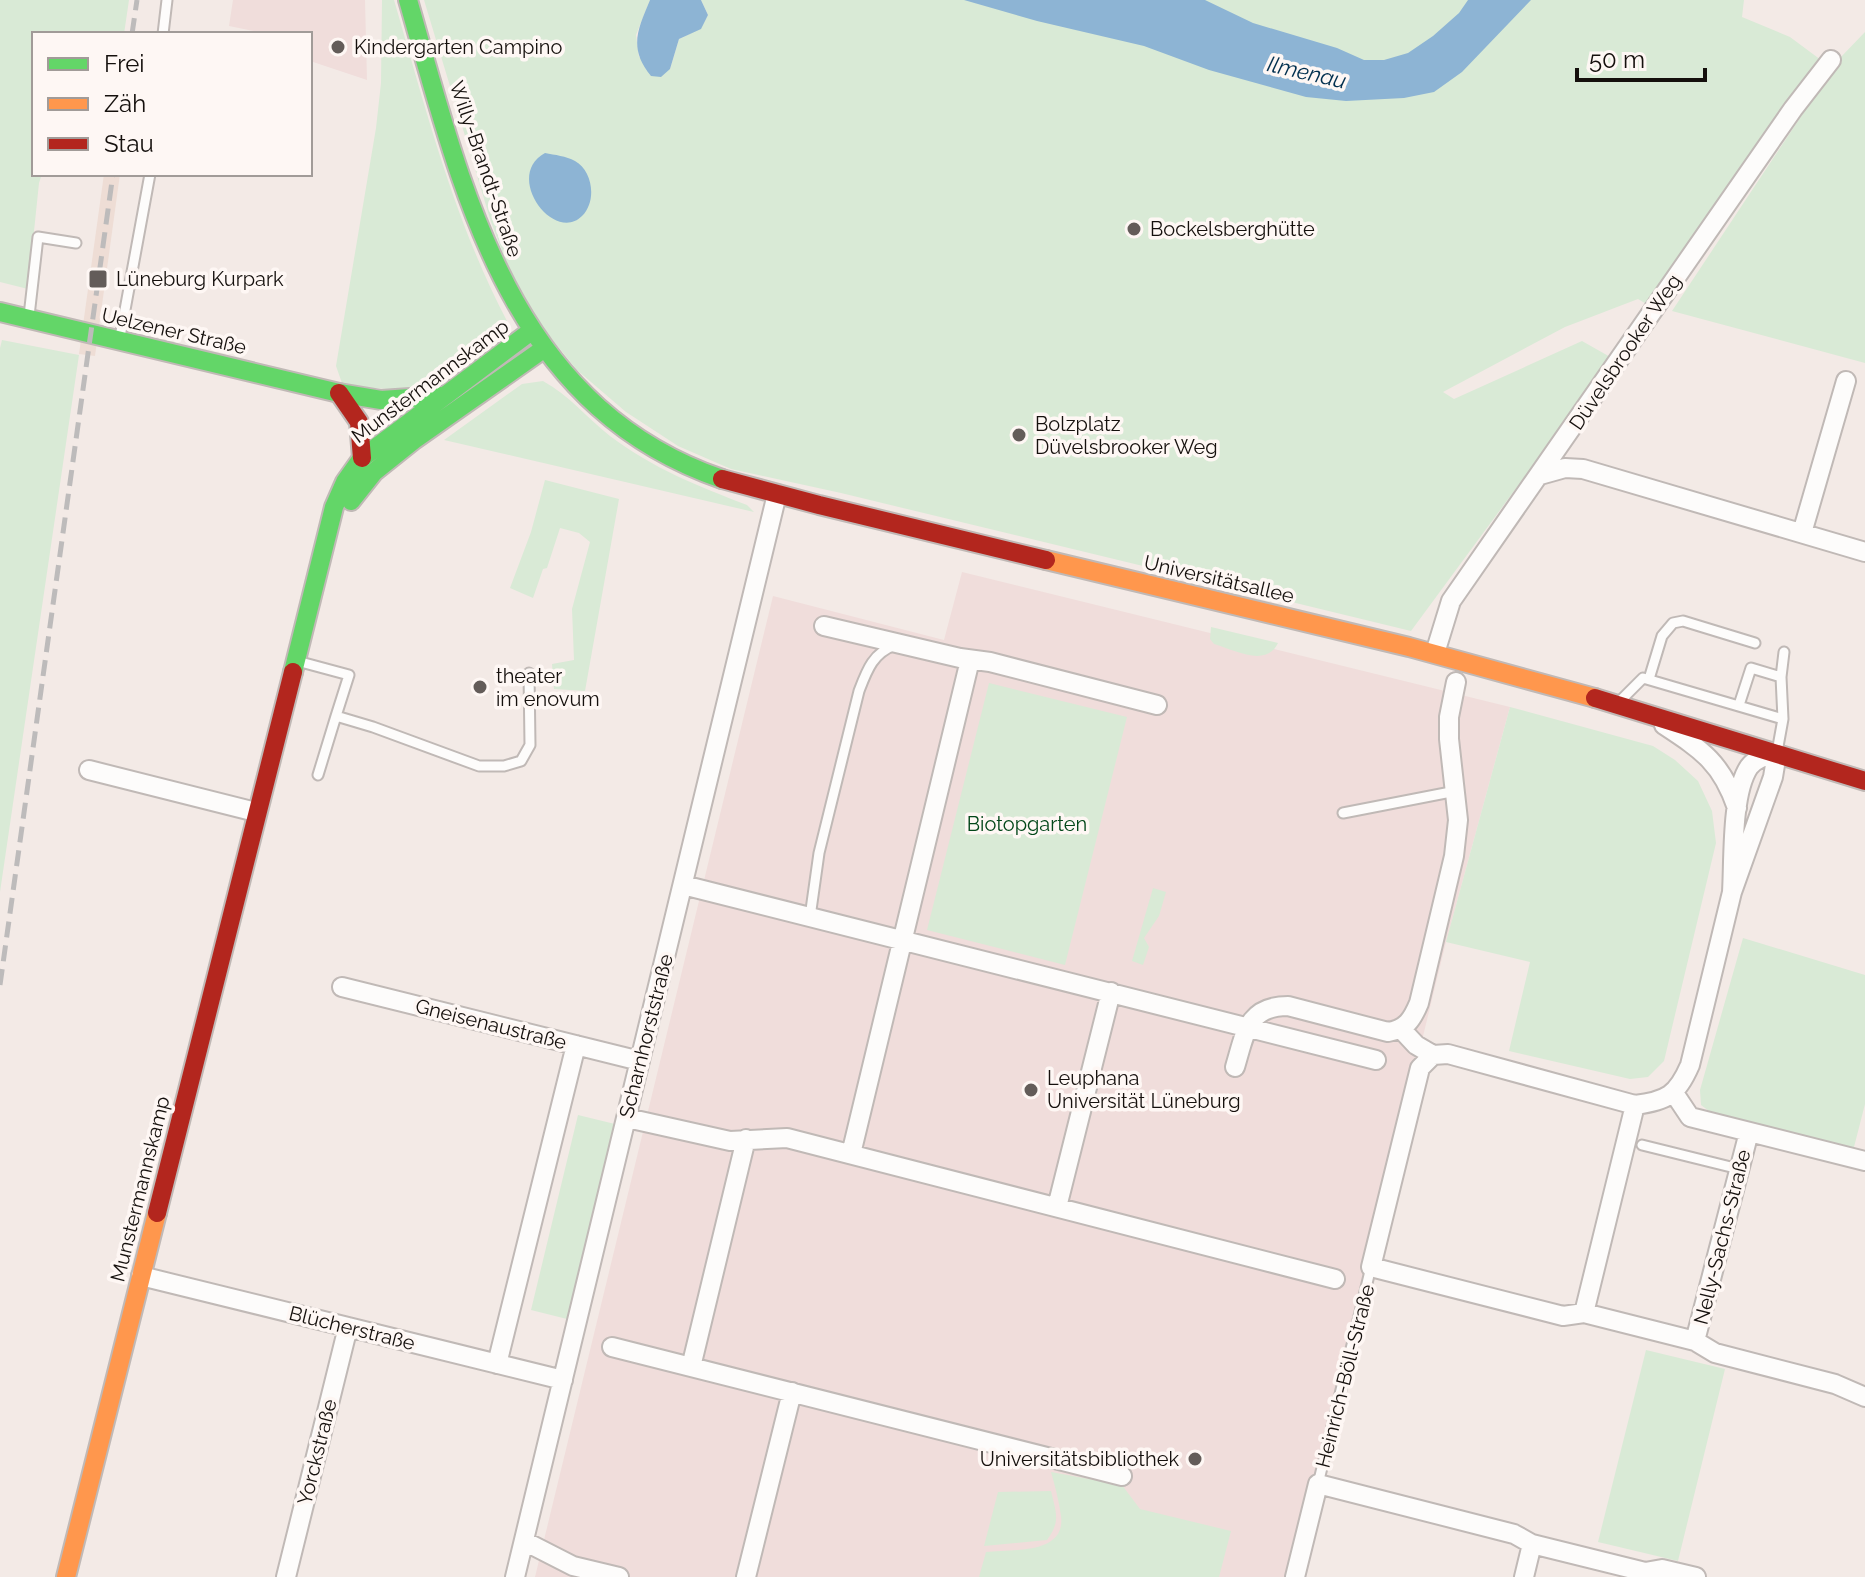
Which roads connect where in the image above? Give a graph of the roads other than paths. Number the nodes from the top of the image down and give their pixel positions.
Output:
1 (167, 0) edge
2 (408, 0) edge
3 (163, 32) edge
4 (1831, 60) dead end
5 (150, 176) edge
6 (76, 243) dead end
7 (0, 312) edge
8 (29, 319) junction
9 (530, 332) junction
10 (119, 341) junction
11 (542, 350) junction
12 (1846, 381) dead end
13 (339, 393) junction
14 (444, 395) junction
15 (381, 400) junction
16 (409, 432) junction
17 (362, 458) junction
18 (1540, 475) junction
19 (777, 494) junction
20 (1802, 533) junction
21 (1865, 552) edge
22 (322, 553) junction
23 (824, 626) dead end
24 (1755, 643) dead end
25 (898, 644) junction
26 (1784, 652) dead end
27 (1435, 653) junction
28 (294, 660) junction
29 (970, 660) junction
30 (1461, 660) junction
31 (529, 673) dead end
32 (1781, 677) junction
33 (1649, 679) junction
34 (1456, 682) joint
35 (1618, 704) junction
36 (1157, 705) dead end
37 (1739, 705) junction
38 (1650, 714) junction
39 (336, 716) junction
40 (1783, 719) junction
41 (1777, 753) junction
42 (89, 770) dead end
43 (318, 775) dead end
44 (1865, 781) edge
45 (1456, 791) junction
46 (1738, 811) junction
47 (256, 812) junction
48 (1343, 813) dead end
49 (683, 885) junction
50 (1732, 892) junction
51 (810, 917) junction
52 (903, 940) junction
53 (342, 987) dead end
54 (1111, 992) junction
55 (1247, 1026) junction
56 (1402, 1030) junction
57 (576, 1045) junction
58 (1433, 1055) junction
59 (1376, 1060) dead end
60 (640, 1061) junction
61 (1235, 1067) dead end
62 (1674, 1093) junction
63 (1635, 1105) junction
64 (627, 1118) junction
65 (1749, 1132) junction
66 (746, 1139) junction
67 (1642, 1145) dead end
68 (851, 1154) junction
69 (1865, 1161) edge
70 (1739, 1169) junction
71 (1057, 1207) junction
72 (1371, 1267) junction
73 (141, 1276) junction
74 (1335, 1279) dead end
75 (1584, 1313) junction
76 (348, 1327) junction
77 (1695, 1341) junction
78 (612, 1347) dead end
79 (497, 1364) junction
80 (691, 1367) junction
81 (563, 1380) junction
82 (792, 1392) junction
83 (1865, 1397) edge
84 (1122, 1476) dead end
85 (1318, 1484) junction
86 (524, 1541) junction
87 (1532, 1544) junction
88 (1644, 1575) edge
89 (66, 1577) edge
90 (286, 1577) edge
91 (515, 1577) edge
92 (619, 1577) edge
93 (746, 1577) edge
94 (1295, 1577) edge
95 (1524, 1577) edge
96 (1696, 1577) edge

1 - 3 lane
2 - 9 street, Willy-Brandt-Straße
4 - 18 street, Düvelsbrooker Weg
5 - 10 lane
6 - 8 lane
7 - 8 street, Uelzener Straße
8 - 10 street, Uelzener Straße
9 - 11 street, Willy-Brandt-Straße
9 - 14 street, Munstermannskamp
10 - 13 street, Uelzener Straße
11 - 16 street, Munstermannskamp
11 - 19 street, Willy-Brandt-Straße
12 - 20 street
13 - 15 street, Uelzener Straße
13 - 16 street, Uelzener Straße
13 - 17 street
14 - 15 street, Uelzener Straße
14 - 16 street, Munstermannskamp
15 - 16 street
16 - 17 street, Munstermannskamp
16 - 22 street, Munstermannskamp
17 - 22 street, Munstermannskamp
18 - 20 street
18 - 27 street, Düvelsbrooker Weg
19 - 27 street, Universitätsallee
19 - 49 street, Scharnhorststraße
20 - 21 street
22 - 28 street, Munstermannskamp
23 - 25 street
24 - 33 lane
25 - 29 street
25 - 51 lane
26 - 32 lane
27 - 30 street, Universitätsallee
28 - 39 lane
28 - 47 street, Munstermannskamp
29 - 36 street
29 - 52 street
30 - 34 lane
30 - 35 street, Universitätsallee
31 - 39 lane
32 - 37 lane
32 - 40 lane
33 - 35 lane
33 - 37 lane
34 - 45 street
35 - 38 street, Universitätsallee
37 - 40 lane
38 - 41 street, Universitätsallee
38 - 46 street, Universitätsallee
39 - 43 lane
40 - 41 lane
41 - 44 street, Universitätsallee
41 - 46 street
41 - 50 street
42 - 47 street
45 - 48 lane
45 - 56 street
46 - 50 street
47 - 73 street, Munstermannskamp
49 - 51 street
49 - 60 street, Scharnhorststraße
50 - 62 street
51 - 52 street
52 - 54 street
52 - 68 street
53 - 57 street, Gneisenaustraße
54 - 55 street
54 - 71 street
55 - 56 street
55 - 59 street
55 - 61 street
56 - 58 street
57 - 60 street, Gneisenaustraße
57 - 79 street
58 - 63 street
58 - 72 street, Heinrich-Böll-Straße
60 - 64 street, Scharnhorststraße
62 - 63 street
62 - 65 street, Nelly-Sachs-Straße
63 - 75 street
64 - 66 street
64 - 81 street, Scharnhorststraße
65 - 69 street, Nelly-Sachs-Straße
65 - 70 street, Nelly-Sachs-Straße
66 - 68 street
66 - 80 street
67 - 70 lane
68 - 71 street
70 - 77 street, Nelly-Sachs-Straße
71 - 74 street
72 - 75 street, Heinrich-Böll-Straße
72 - 85 lane, Heinrich-Böll-Straße
73 - 76 street, Blücherstraße
73 - 89 street, Munstermannskamp
75 - 77 street, Nelly-Sachs-Straße
76 - 79 street, Blücherstraße
76 - 90 street, Yorckstraße
77 - 83 street, Nelly-Sachs-Straße
78 - 80 street
79 - 81 street, Blücherstraße
80 - 82 street
81 - 86 street, Scharnhorststraße
82 - 84 street
82 - 93 street
85 - 87 street
85 - 94 street
86 - 91 street, Scharnhorststraße
86 - 92 street
87 - 88 street
87 - 95 street
88 - 96 street

